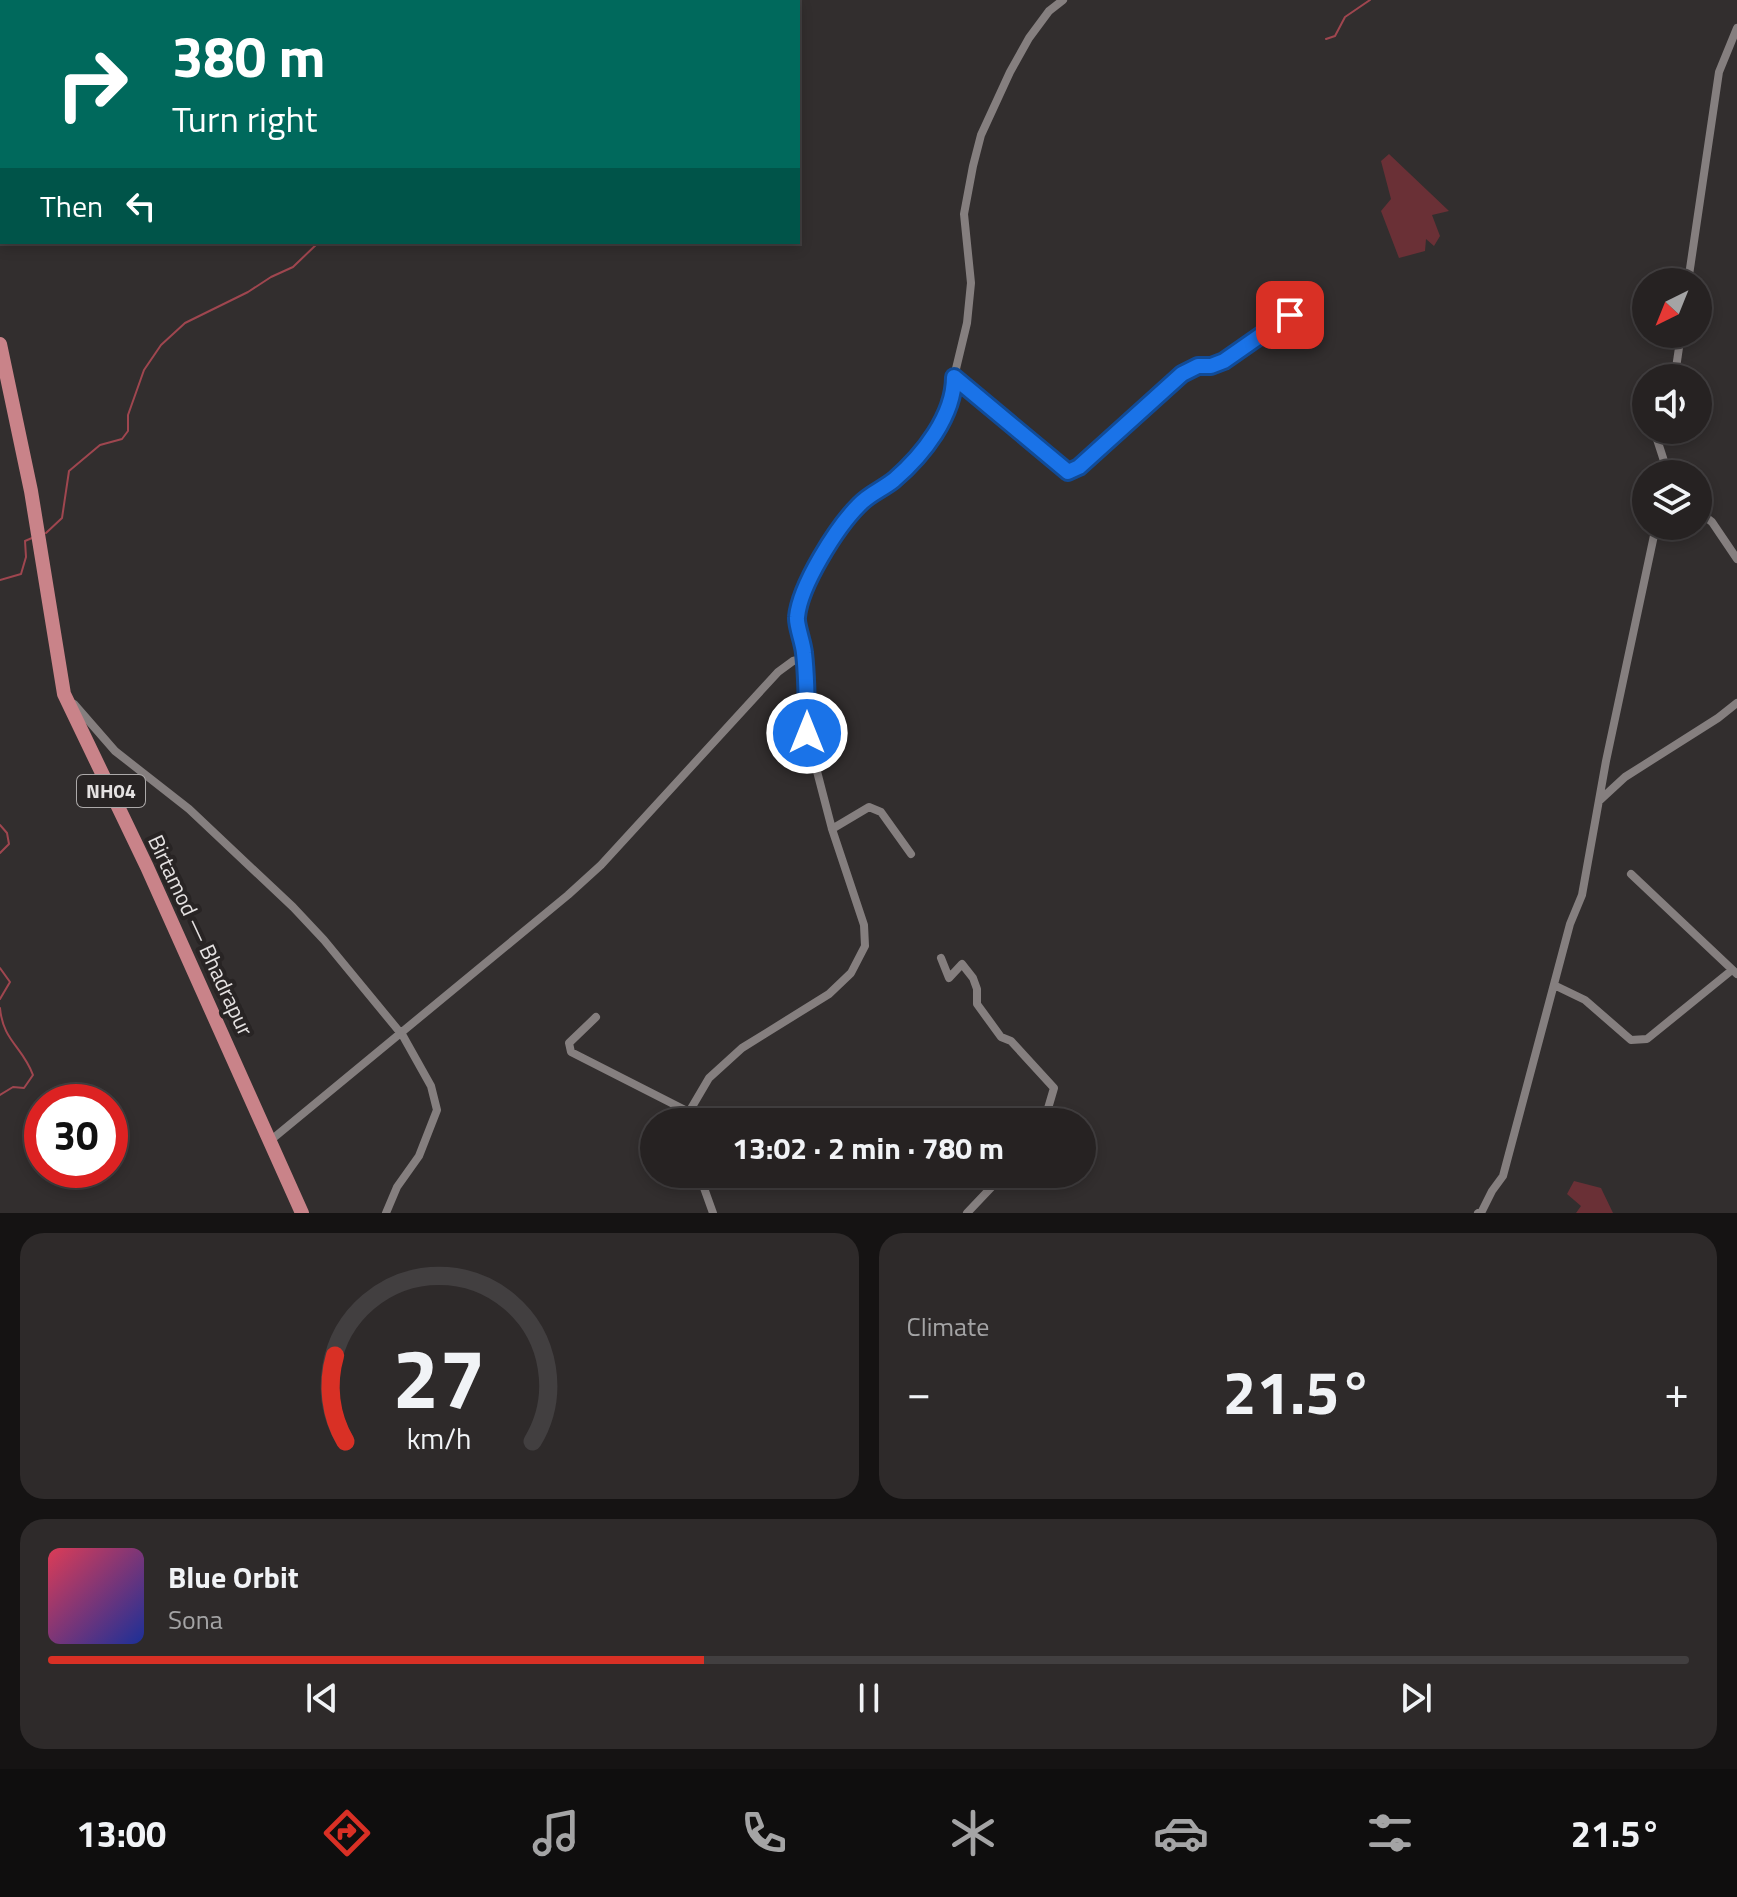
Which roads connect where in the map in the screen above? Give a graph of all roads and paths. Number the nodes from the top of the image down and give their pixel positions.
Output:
1 (1063, 0) edge
2 (1737, 28) edge
3 (1690, 268) edge
4 (1290, 315) dead end
5 (0, 344) edge
6 (954, 377) junction
7 (1712, 522) edge
8 (1653, 540) edge
9 (1737, 559) edge
10 (805, 658) junction
11 (64, 694) junction
12 (1737, 703) edge
13 (1599, 802) junction
14 (832, 829) junction
15 (911, 854) dead end
16 (1631, 874) dead end
17 (941, 958) dead end
18 (1735, 972) edge
19 (1556, 986) junction
20 (596, 1017) dead end
21 (400, 1031) junction
22 (681, 1108) edge
23 (691, 1108) edge
24 (1048, 1108) edge
25 (271, 1140) junction
26 (704, 1188) edge
27 (991, 1188) edge
28 (302, 1213) edge
29 (386, 1213) edge
30 (713, 1213) edge
31 (967, 1213) edge
32 (1478, 1213) edge

1 - 6 street
2 - 3 street
4 - 6 street
5 - 11 main road, Birtamod — Bhadrapur / NH04
6 - 10 street
7 - 9 street
8 - 13 street
10 - 14 street
10 - 21 street
11 - 21 street
11 - 25 main road, Birtamod — Bhadrapur / NH04
12 - 13 street
13 - 19 street
14 - 15 street
14 - 23 street
16 - 18 street
17 - 24 street
18 - 19 street
19 - 32 street
20 - 22 street
21 - 25 street
21 - 29 street
25 - 28 main road, Birtamod — Bhadrapur / NH04
26 - 30 street
27 - 31 street

